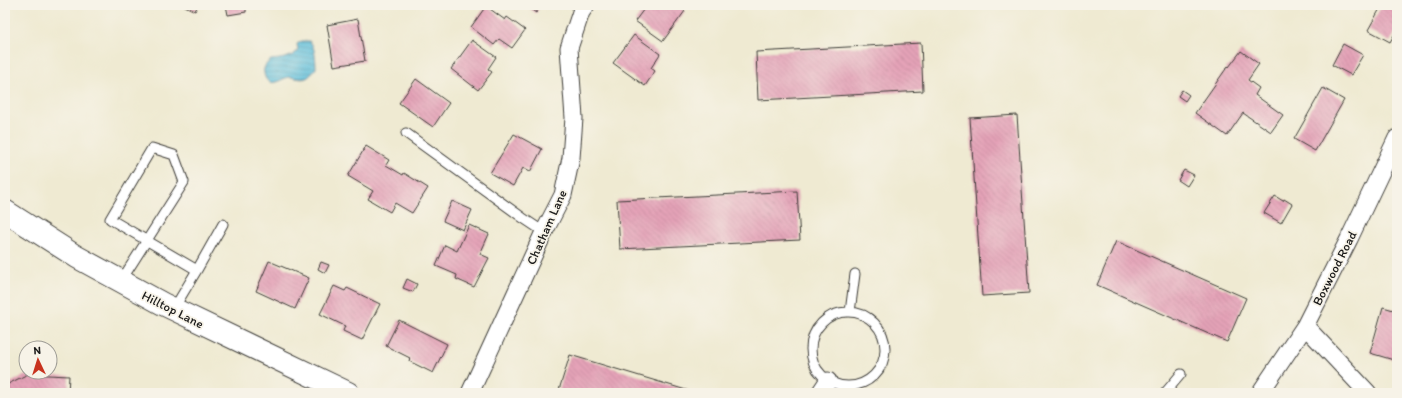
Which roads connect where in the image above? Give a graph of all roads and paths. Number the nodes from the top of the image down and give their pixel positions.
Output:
1 (586, 5) edge
2 (406, 133) dead end
3 (1397, 138) edge
4 (5, 212) edge
5 (223, 224) dead end
6 (544, 232) junction
7 (146, 241) junction
8 (197, 270) junction
9 (855, 274) dead end
10 (120, 281) junction
11 (173, 310) junction
12 (850, 312) junction
13 (1304, 326) junction
14 (1181, 374) dead end
15 (824, 387) edge
16 (342, 392) edge
17 (470, 393) edge
18 (1165, 393) edge
19 (1260, 393) edge
20 (1368, 393) edge

1 - 6 street, Chatham Lane
2 - 6 lane
3 - 13 street, Boxwood Road
4 - 10 street, Hilltop Lane
5 - 8 lane
6 - 17 street, Chatham Lane
7 - 7 lane
7 - 8 lane
7 - 10 lane
8 - 11 lane
9 - 12 lane
10 - 11 street, Hilltop Lane
11 - 16 street, Hilltop Lane
12 - 15 lane
12 - 15 lane
13 - 19 street, Boxwood Road
13 - 20 street
14 - 18 lane

